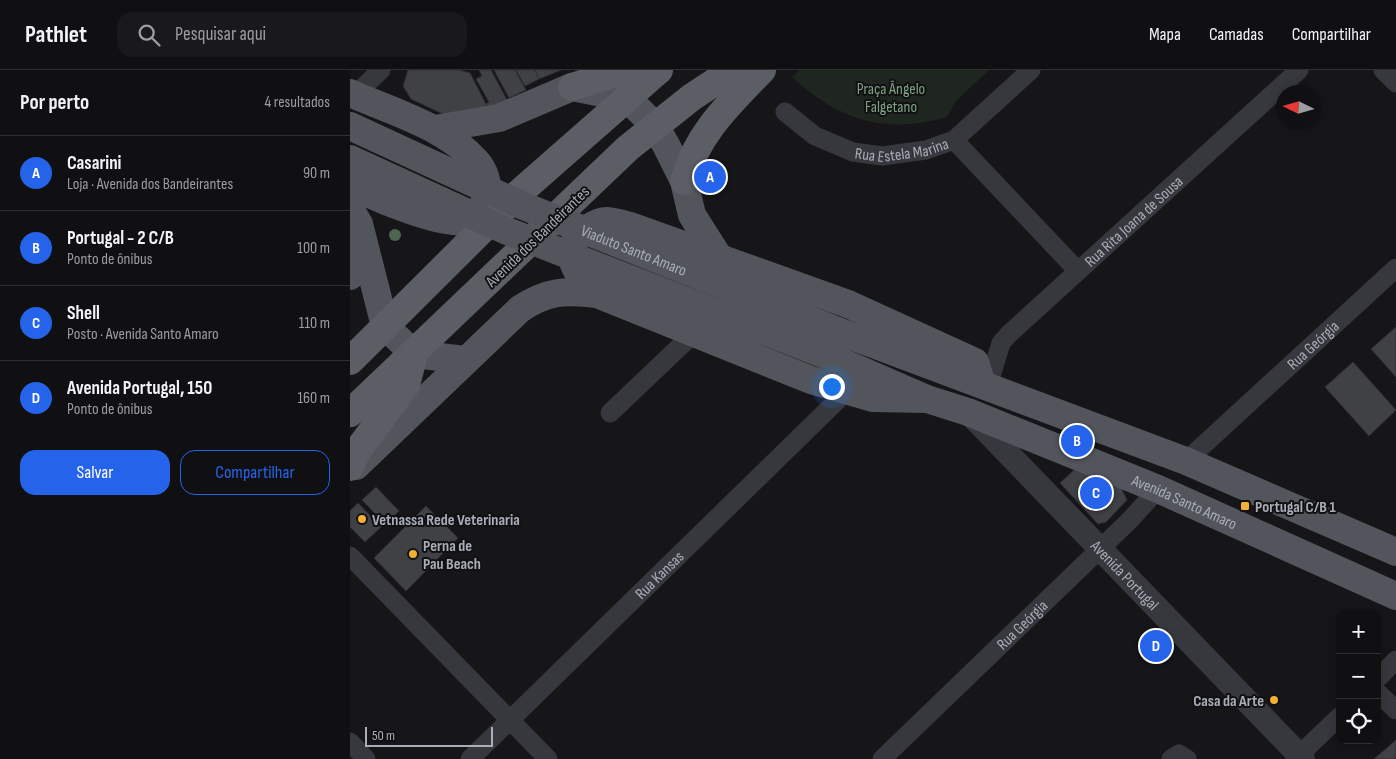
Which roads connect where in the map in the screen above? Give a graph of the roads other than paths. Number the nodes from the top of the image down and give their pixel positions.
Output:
1 (381, 70) edge
2 (658, 70) edge
3 (733, 70) edge
4 (762, 70) edge
5 (1031, 70) edge
6 (1299, 70) edge
7 (1383, 70) edge
8 (1396, 83) edge
9 (572, 87) junction
10 (352, 94) edge
11 (627, 98) junction
12 (785, 112) dead end
13 (350, 126) edge
14 (655, 126) junction
15 (436, 129) junction
16 (954, 140) junction
17 (350, 160) edge
18 (684, 181) junction
19 (350, 201) edge
20 (718, 256) junction
21 (1396, 268) edge
22 (1077, 270) junction
23 (350, 276) edge
24 (597, 294) junction
25 (385, 326) junction
26 (694, 334) junction
27 (350, 341) edge
28 (414, 354) junction
29 (833, 358) joint
30 (465, 360) junction
31 (350, 361) edge
32 (985, 385) junction
33 (847, 391) junction
34 (927, 399) junction
35 (968, 412) junction
36 (350, 413) edge
37 (610, 413) dead end
38 (1186, 461) junction
39 (350, 467) edge
40 (350, 472) edge
41 (1158, 489) junction
42 (1099, 550) junction
43 (1396, 552) edge
44 (350, 556) edge
45 (1396, 596) edge
46 (1396, 660) edge
47 (1381, 675) edge
48 (1381, 696) edge
49 (1396, 710) edge
50 (510, 720) junction
51 (1336, 720) edge
52 (350, 742) edge
53 (1299, 758) edge
54 (366, 759) edge
55 (470, 759) edge
56 (548, 759) edge
57 (882, 759) edge
58 (1171, 759) edge
59 (1187, 759) edge

1 - 10 street
2 - 9 highway
2 - 11 highway
3 - 14 highway, Avenida dos Bandeirantes
4 - 18 highway
5 - 16 street, Rua Estela Marina
6 - 22 street, Rua Rita Joana de Sousa
7 - 8 street
9 - 11 main road
9 - 15 main road
10 - 15 main road
11 - 14 main road
11 - 25 highway
12 - 16 street, Rua Estela Marina
13 - 32 main road, Viaduto Santo Amaro, bridge
14 - 18 main road
14 - 28 highway, Avenida dos Bandeirantes
15 - 19 main road
16 - 22 street
17 - 29 main road, Viaduto Santo Amaro, bridge
18 - 20 main road
19 - 23 main road
19 - 25 main road
20 - 24 main road
20 - 32 main road
21 - 38 street, Rua Geórgia
22 - 32 street, Rua Rita Joana de Sousa
24 - 26 main road
24 - 30 main road
25 - 27 highway
25 - 28 main road
25 - 31 highway
26 - 33 main road
26 - 37 street
28 - 30 main road
28 - 36 highway, Avenida dos Bandeirantes
28 - 39 highway
29 - 34 main road, Avenida Santo Amaro
30 - 40 main road
32 - 38 main road
33 - 34 main road
33 - 50 street, Rua Kansas
34 - 35 main road, Avenida Santo Amaro
35 - 41 main road, Avenida Santo Amaro
35 - 42 street, Avenida Portugal
38 - 43 main road
41 - 42 street, Rua Geórgia
41 - 45 main road, Avenida Santo Amaro
42 - 53 street, Avenida Portugal
42 - 57 street, Rua Geórgia
44 - 50 street
46 - 47 street
48 - 49 street
50 - 55 street, Rua Kansas
50 - 56 street
51 - 53 street
52 - 54 street
58 - 59 street

